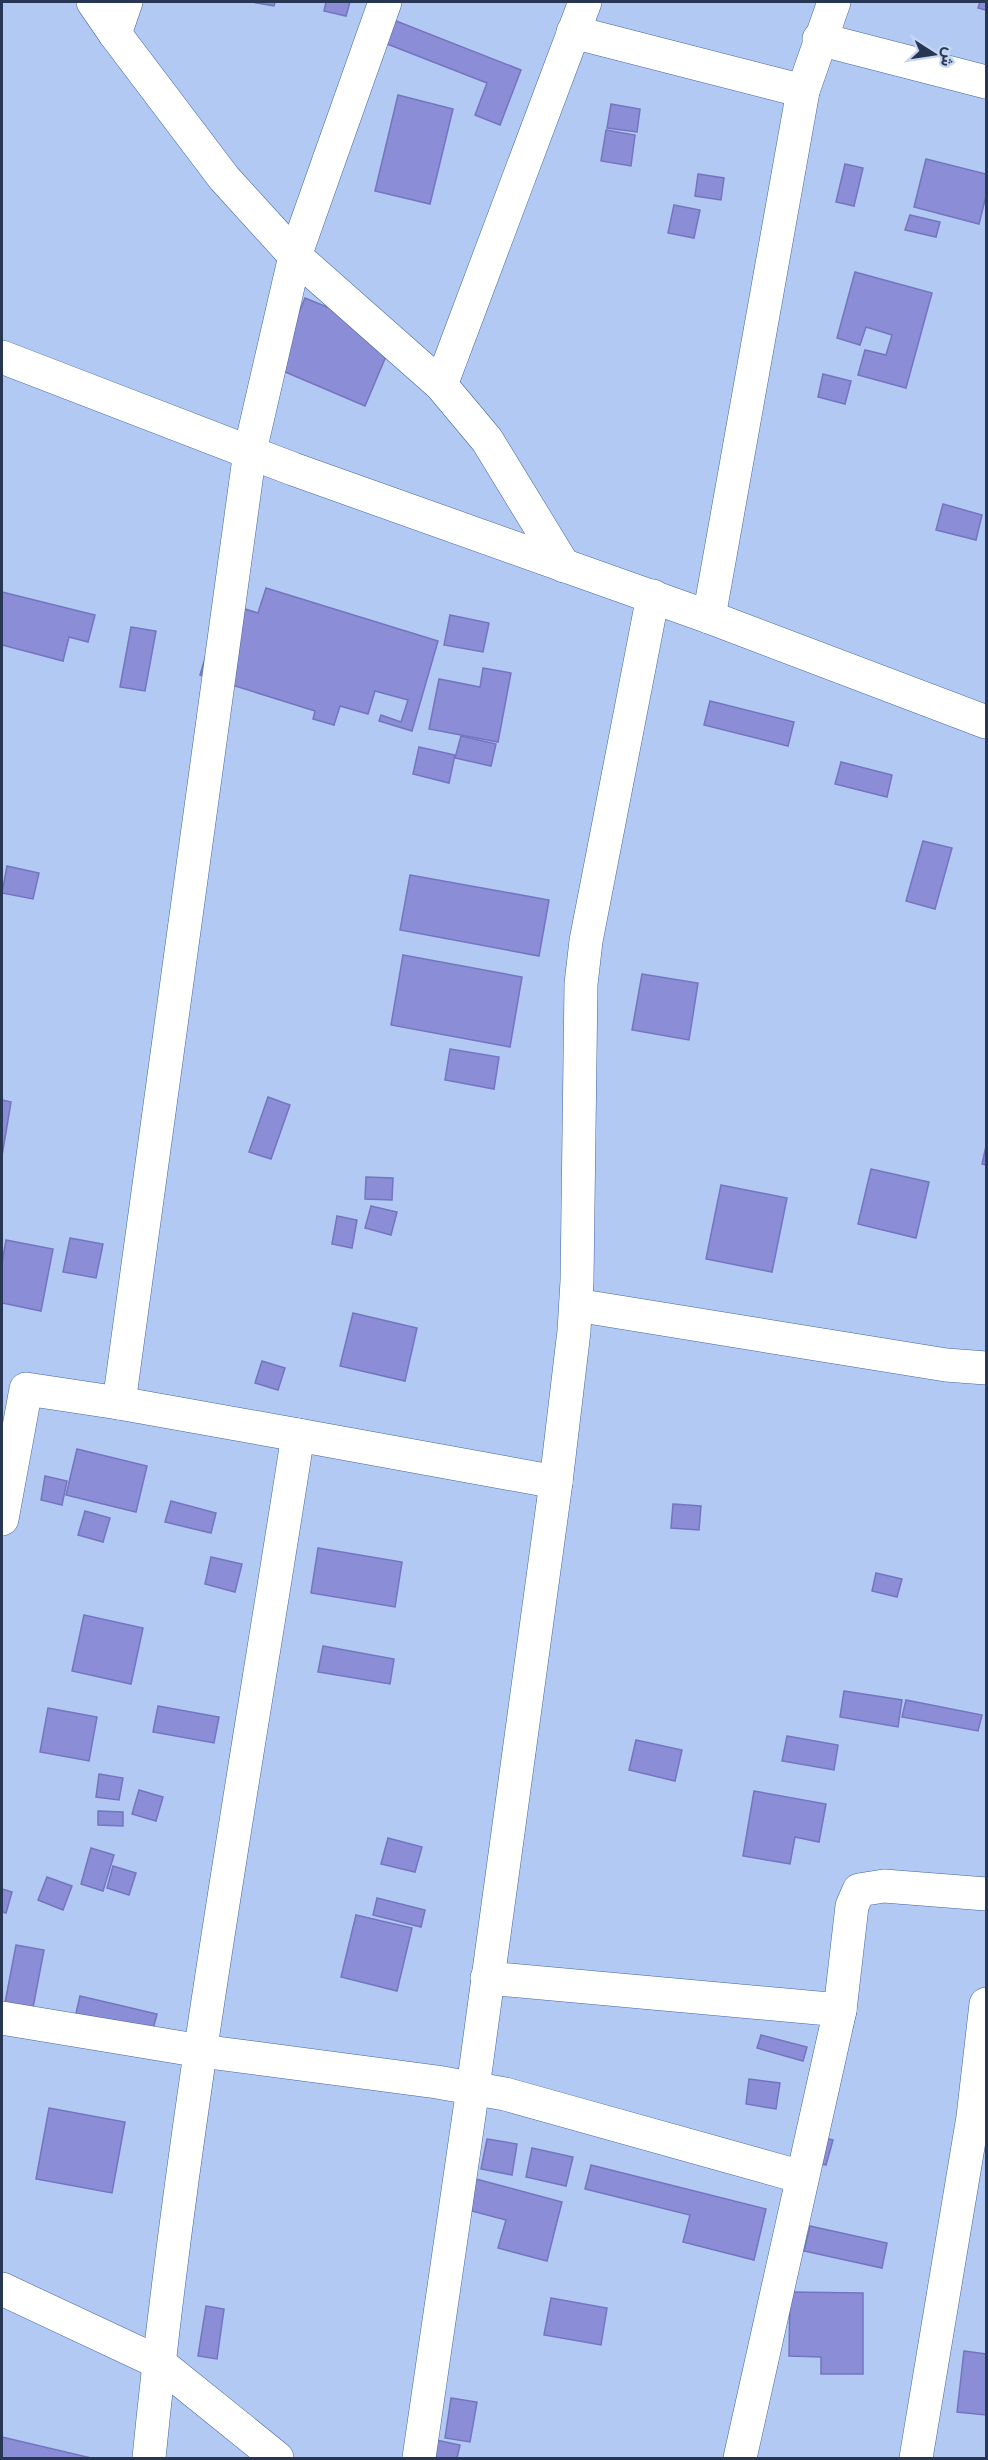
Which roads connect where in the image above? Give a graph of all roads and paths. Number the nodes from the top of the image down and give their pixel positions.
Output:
1 (93, 2) edge
2 (126, 2) edge
3 (384, 2) edge
4 (585, 2) edge
5 (834, 2) edge
6 (573, 32) junction
7 (115, 34) junction
8 (819, 39) junction
9 (987, 82) edge
10 (803, 91) junction
11 (295, 256) junction
12 (2, 357) edge
13 (441, 385) junction
14 (250, 451) junction
15 (564, 566) junction
16 (653, 596) junction
17 (710, 617) junction
18 (987, 722) edge
19 (576, 1305) junction
20 (987, 1368) edge
21 (14, 1387) edge
22 (119, 1403) junction
23 (298, 1435) junction
24 (556, 1482) junction
25 (2, 1519) edge
26 (987, 1894) edge
27 (487, 1978) junction
28 (987, 2004) edge
29 (840, 2010) junction
30 (2, 2018) edge
31 (201, 2052) junction
32 (473, 2088) junction
33 (980, 2118) edge
34 (801, 2177) junction
35 (2, 2289) edge
36 (158, 2362) junction
37 (149, 2458) edge
38 (277, 2458) edge
39 (419, 2458) edge
40 (740, 2458) edge
41 (916, 2458) edge

1 - 7 street
2 - 7 street
3 - 11 street
4 - 6 street
5 - 8 street
6 - 10 street
6 - 13 street
7 - 11 street
8 - 9 street
8 - 10 street
10 - 17 street
11 - 13 street
11 - 14 street
12 - 14 street
13 - 15 street
14 - 15 street
14 - 22 street
15 - 16 street
16 - 17 street
16 - 19 street
17 - 18 street
19 - 20 street
19 - 24 street
21 - 22 street
21 - 25 street
22 - 23 street
23 - 24 street
23 - 31 street
24 - 27 street
26 - 29 street
27 - 29 street
27 - 32 street
28 - 33 street
29 - 34 street
30 - 31 street
31 - 32 street
31 - 36 street
32 - 34 street
32 - 39 street
33 - 41 street
34 - 40 street
35 - 36 street
36 - 37 street
36 - 38 street

